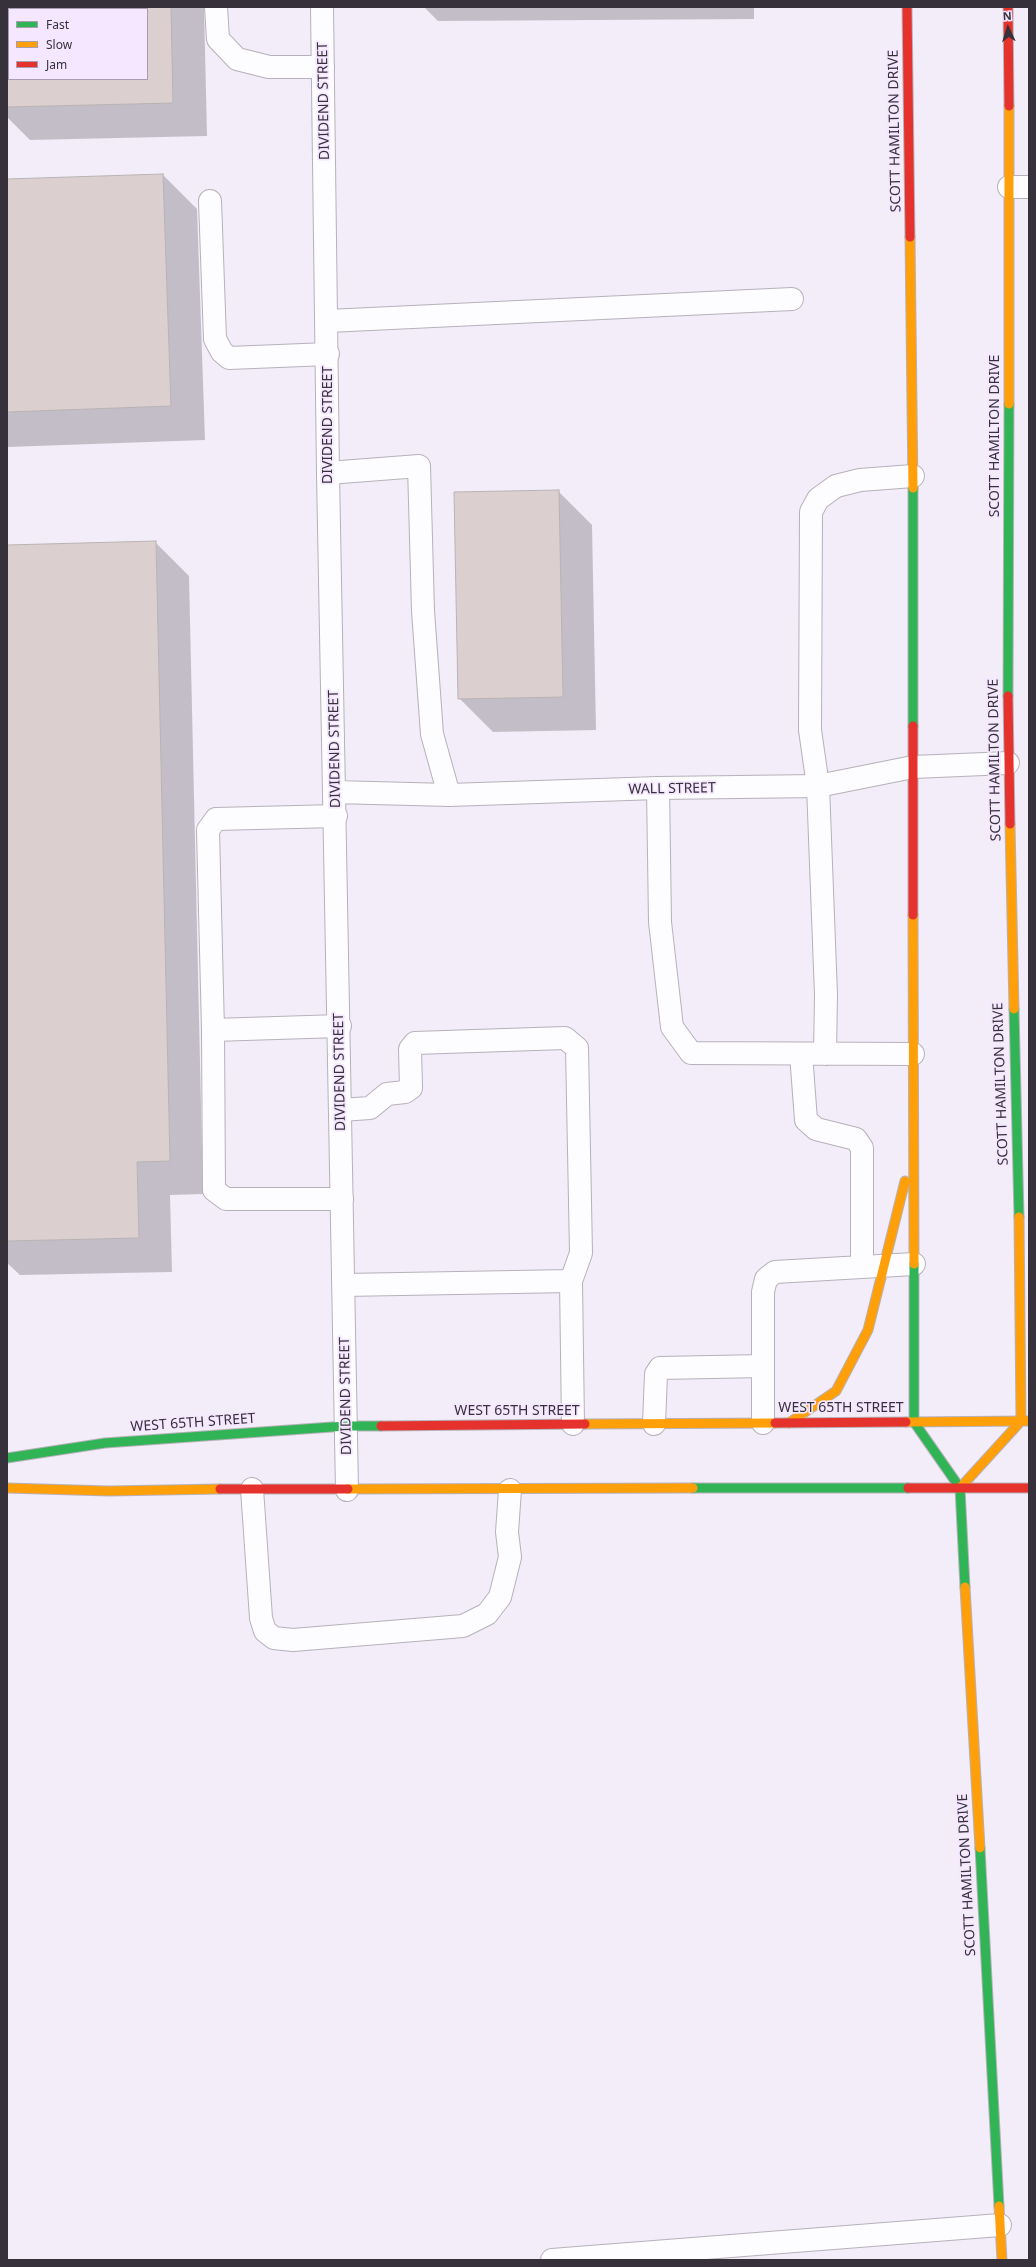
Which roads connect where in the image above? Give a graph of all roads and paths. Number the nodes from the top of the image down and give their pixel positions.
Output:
1 (216, 7) edge
2 (322, 7) edge
3 (907, 7) edge
4 (1008, 7) edge
5 (323, 67) junction
6 (1019, 187) edge
7 (210, 201) dead end
8 (792, 299) dead end
9 (328, 321) junction
10 (328, 354) junction
11 (328, 473) junction
12 (913, 476) junction
13 (1008, 763) junction
14 (913, 767) junction
15 (818, 786) junction
16 (658, 788) junction
17 (336, 792) junction
18 (449, 795) junction
19 (336, 816) junction
20 (340, 1026) junction
21 (213, 1030) junction
22 (801, 1054) junction
23 (825, 1054) junction
24 (913, 1054) junction
25 (341, 1110) junction
26 (913, 1146) junction
27 (1023, 1158) edge
28 (342, 1199) junction
29 (914, 1264) junction
30 (884, 1266) junction
31 (862, 1267) junction
32 (1021, 1275) junction
33 (571, 1281) junction
34 (344, 1284) junction
35 (1029, 1292) edge
36 (763, 1366) junction
37 (1025, 1421) edge
38 (914, 1422) junction
39 (763, 1423) junction
40 (789, 1423) junction
41 (573, 1424) junction
42 (654, 1424) junction
43 (346, 1426) junction
44 (7, 1458) edge
45 (7, 1488) edge
46 (960, 1488) junction
47 (1029, 1488) edge
48 (252, 1489) junction
49 (347, 1490) junction
50 (510, 1490) junction
51 (1000, 2225) junction
52 (552, 2260) edge
53 (1002, 2260) edge

1 - 5 street
2 - 5 street, DIVIDEND STREET
3 - 12 street, SCOTT HAMILTON DRIVE
4 - 6 street, SCOTT HAMILTON DRIVE
5 - 9 street, DIVIDEND STREET
6 - 13 street, SCOTT HAMILTON DRIVE
7 - 10 street
8 - 9 street
9 - 10 street, DIVIDEND STREET
10 - 11 street, DIVIDEND STREET
11 - 17 street, DIVIDEND STREET
11 - 18 street
12 - 14 street, SCOTT HAMILTON DRIVE
12 - 15 street
13 - 14 street, WALL STREET
13 - 27 street, SCOTT HAMILTON DRIVE
14 - 15 street, WALL STREET
14 - 24 street, SCOTT HAMILTON DRIVE
15 - 16 street, WALL STREET
15 - 23 street
16 - 18 street, WALL STREET
16 - 22 street
17 - 18 street, WALL STREET
17 - 19 street, DIVIDEND STREET
19 - 20 street, DIVIDEND STREET
19 - 21 street
20 - 21 street
20 - 25 street, DIVIDEND STREET
21 - 28 street
22 - 23 street
22 - 31 street
23 - 24 street
24 - 26 street, SCOTT HAMILTON DRIVE
25 - 28 street, DIVIDEND STREET
25 - 33 street
26 - 29 street, SCOTT HAMILTON DRIVE
26 - 30 street
27 - 32 street, SCOTT HAMILTON DRIVE
28 - 34 street, DIVIDEND STREET
29 - 30 street
29 - 38 street, SCOTT HAMILTON DRIVE
30 - 31 street
30 - 40 street
31 - 36 street
32 - 35 street
32 - 37 street, SCOTT HAMILTON DRIVE
33 - 34 street
33 - 41 street
34 - 43 street, DIVIDEND STREET
36 - 39 street
36 - 42 street
37 - 38 street, WEST 65TH STREET
37 - 46 street
38 - 40 street, WEST 65TH STREET
38 - 46 street
39 - 40 street, WEST 65TH STREET
39 - 42 street, WEST 65TH STREET
41 - 42 street, WEST 65TH STREET
41 - 43 street, WEST 65TH STREET
43 - 44 street, WEST 65TH STREET
43 - 49 street, DIVIDEND STREET
45 - 48 street
46 - 47 street
46 - 50 street
46 - 51 street, SCOTT HAMILTON DRIVE
48 - 49 street
48 - 50 street
49 - 50 street
51 - 52 street
51 - 53 street, SCOTT HAMILTON DRIVE

